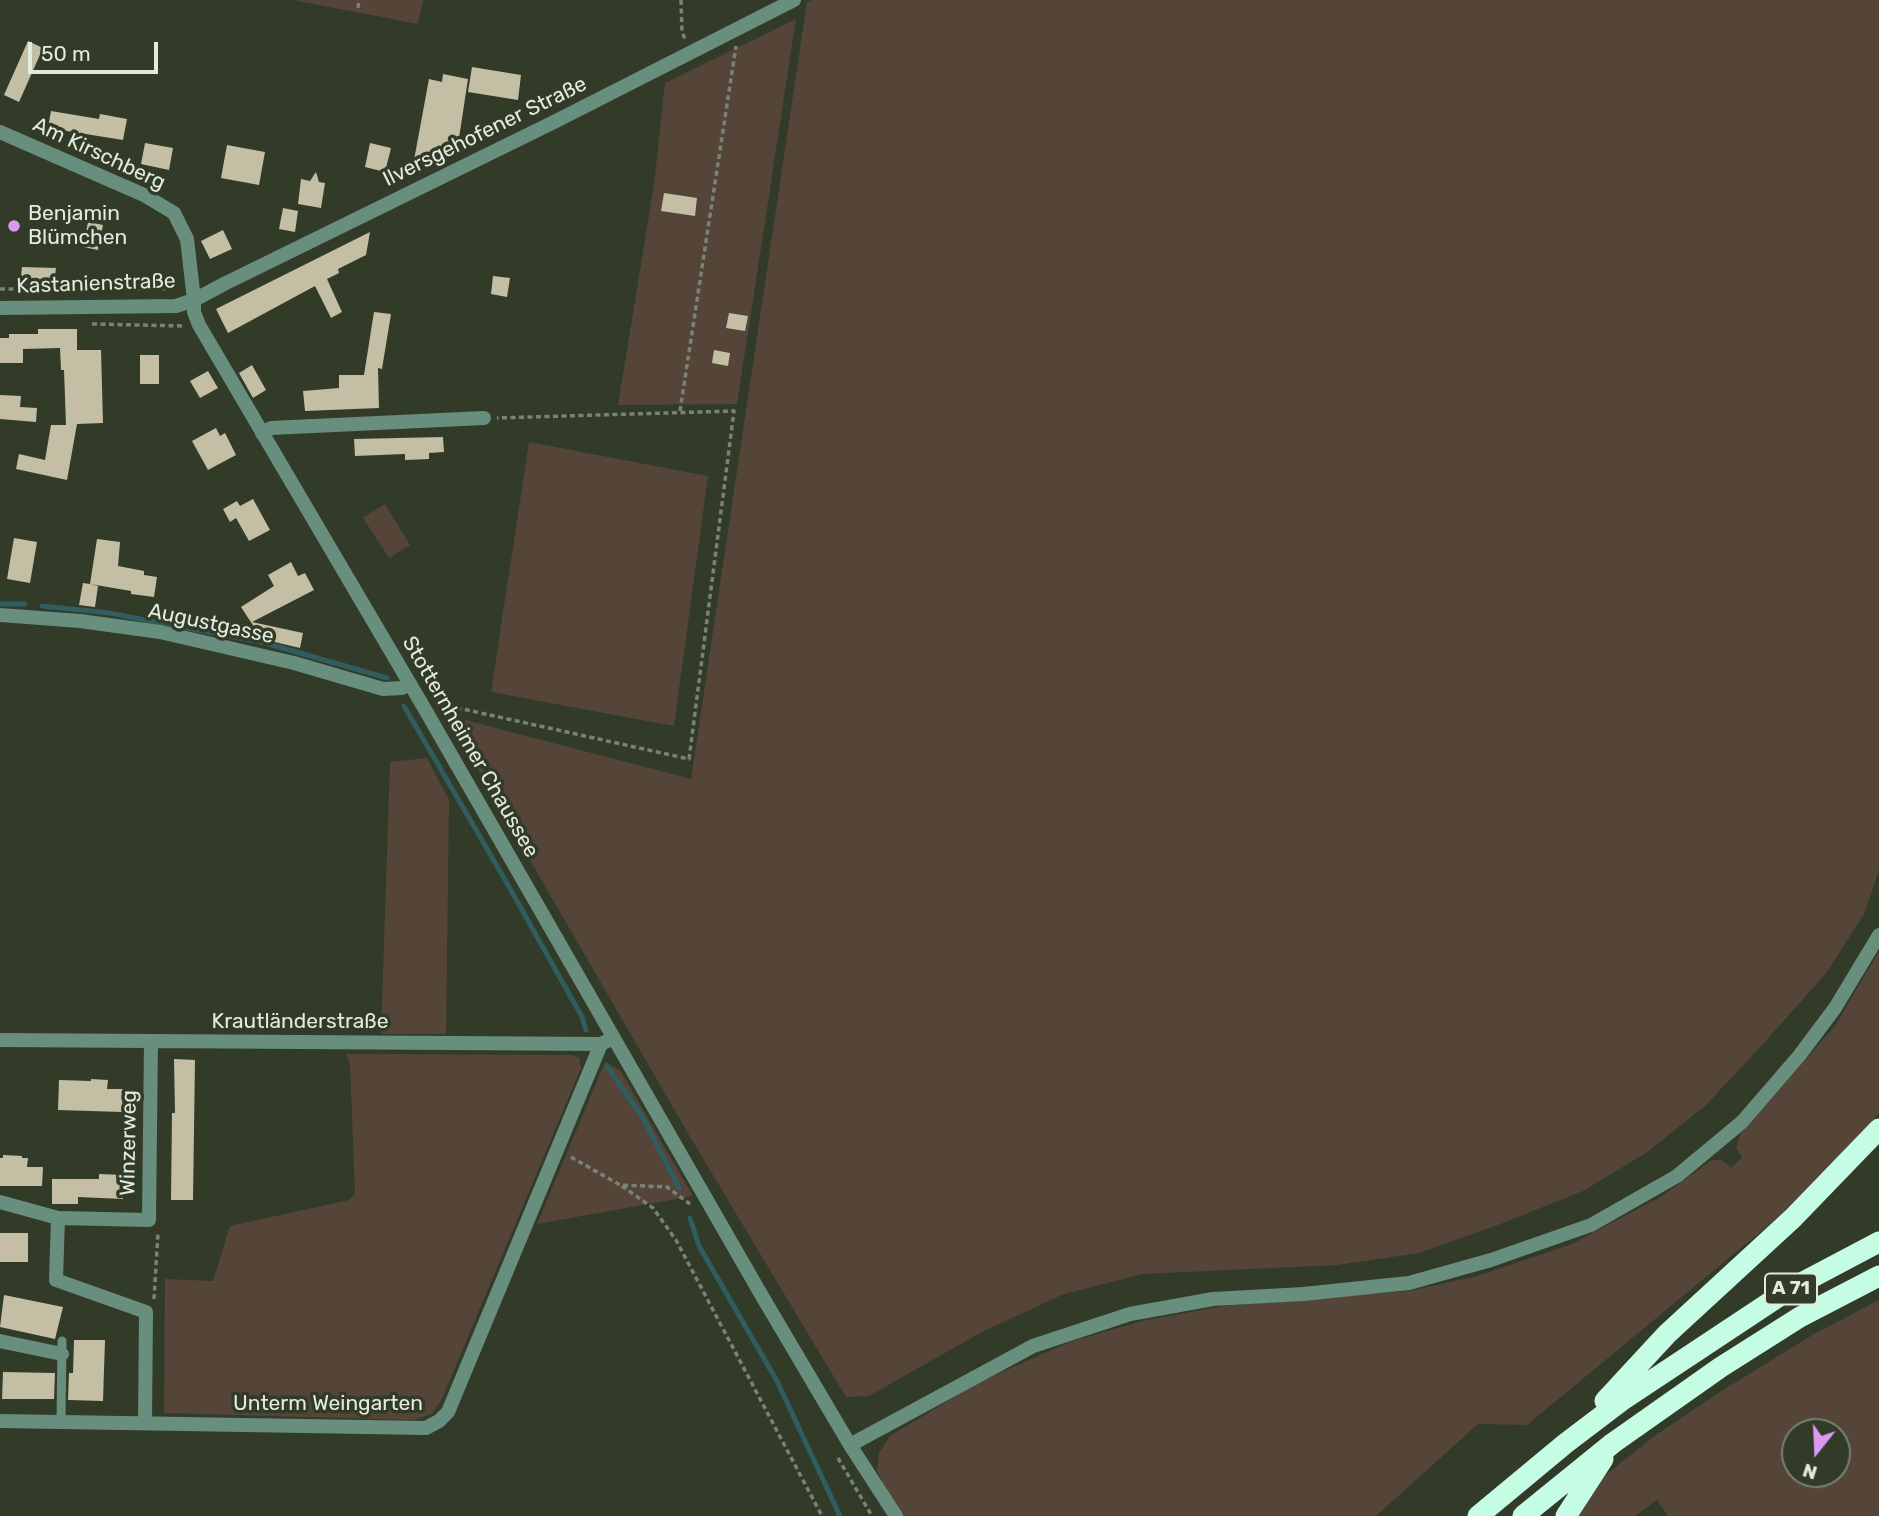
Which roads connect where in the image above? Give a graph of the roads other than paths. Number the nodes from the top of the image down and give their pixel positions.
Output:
1 (794, 0) edge
2 (0, 132) edge
3 (193, 293) junction
4 (0, 308) edge
5 (484, 418) road end
6 (262, 433) junction
7 (0, 615) edge
8 (410, 684) junction
9 (1879, 934) edge
10 (0, 1040) edge
11 (607, 1041) junction
12 (151, 1042) junction
13 (1879, 1129) edge
14 (0, 1202) edge
15 (58, 1218) junction
16 (1879, 1242) edge
17 (1879, 1276) edge
18 (0, 1341) edge
19 (62, 1348) joint
20 (0, 1421) edge
21 (61, 1422) junction
22 (145, 1423) junction
23 (1566, 1443) junction
24 (1612, 1443) junction
25 (850, 1445) junction
26 (896, 1516) edge
27 (1478, 1516) edge
28 (1523, 1516) edge
29 (1566, 1516) edge

1 - 3 street, Ilversgehofener Straße
2 - 3 street, Am Kirschberg
3 - 4 street, Kastanienstraße
3 - 6 street, Stotternheimer Chaussee
5 - 6 street
6 - 8 street, Stotternheimer Chaussee
7 - 8 street, Augustgasse
8 - 11 street, Stotternheimer Chaussee
9 - 25 street
10 - 12 street, Krautländerstraße
11 - 12 street, Krautländerstraße
11 - 22 street, Unterm Weingarten
11 - 25 street, Stotternheimer Chaussee
12 - 15 street, Winzerweg
13 - 23 highway
14 - 15 street, Winzerweg
15 - 22 street
16 - 23 highway, A 71
17 - 24 highway, A 71
18 - 19 street
19 - 21 lane
20 - 21 street, Unterm Weingarten
21 - 22 street, Unterm Weingarten
23 - 27 highway, A 71
24 - 28 highway, A 71
24 - 29 highway
25 - 26 street, Stotternheimer Chaussee

